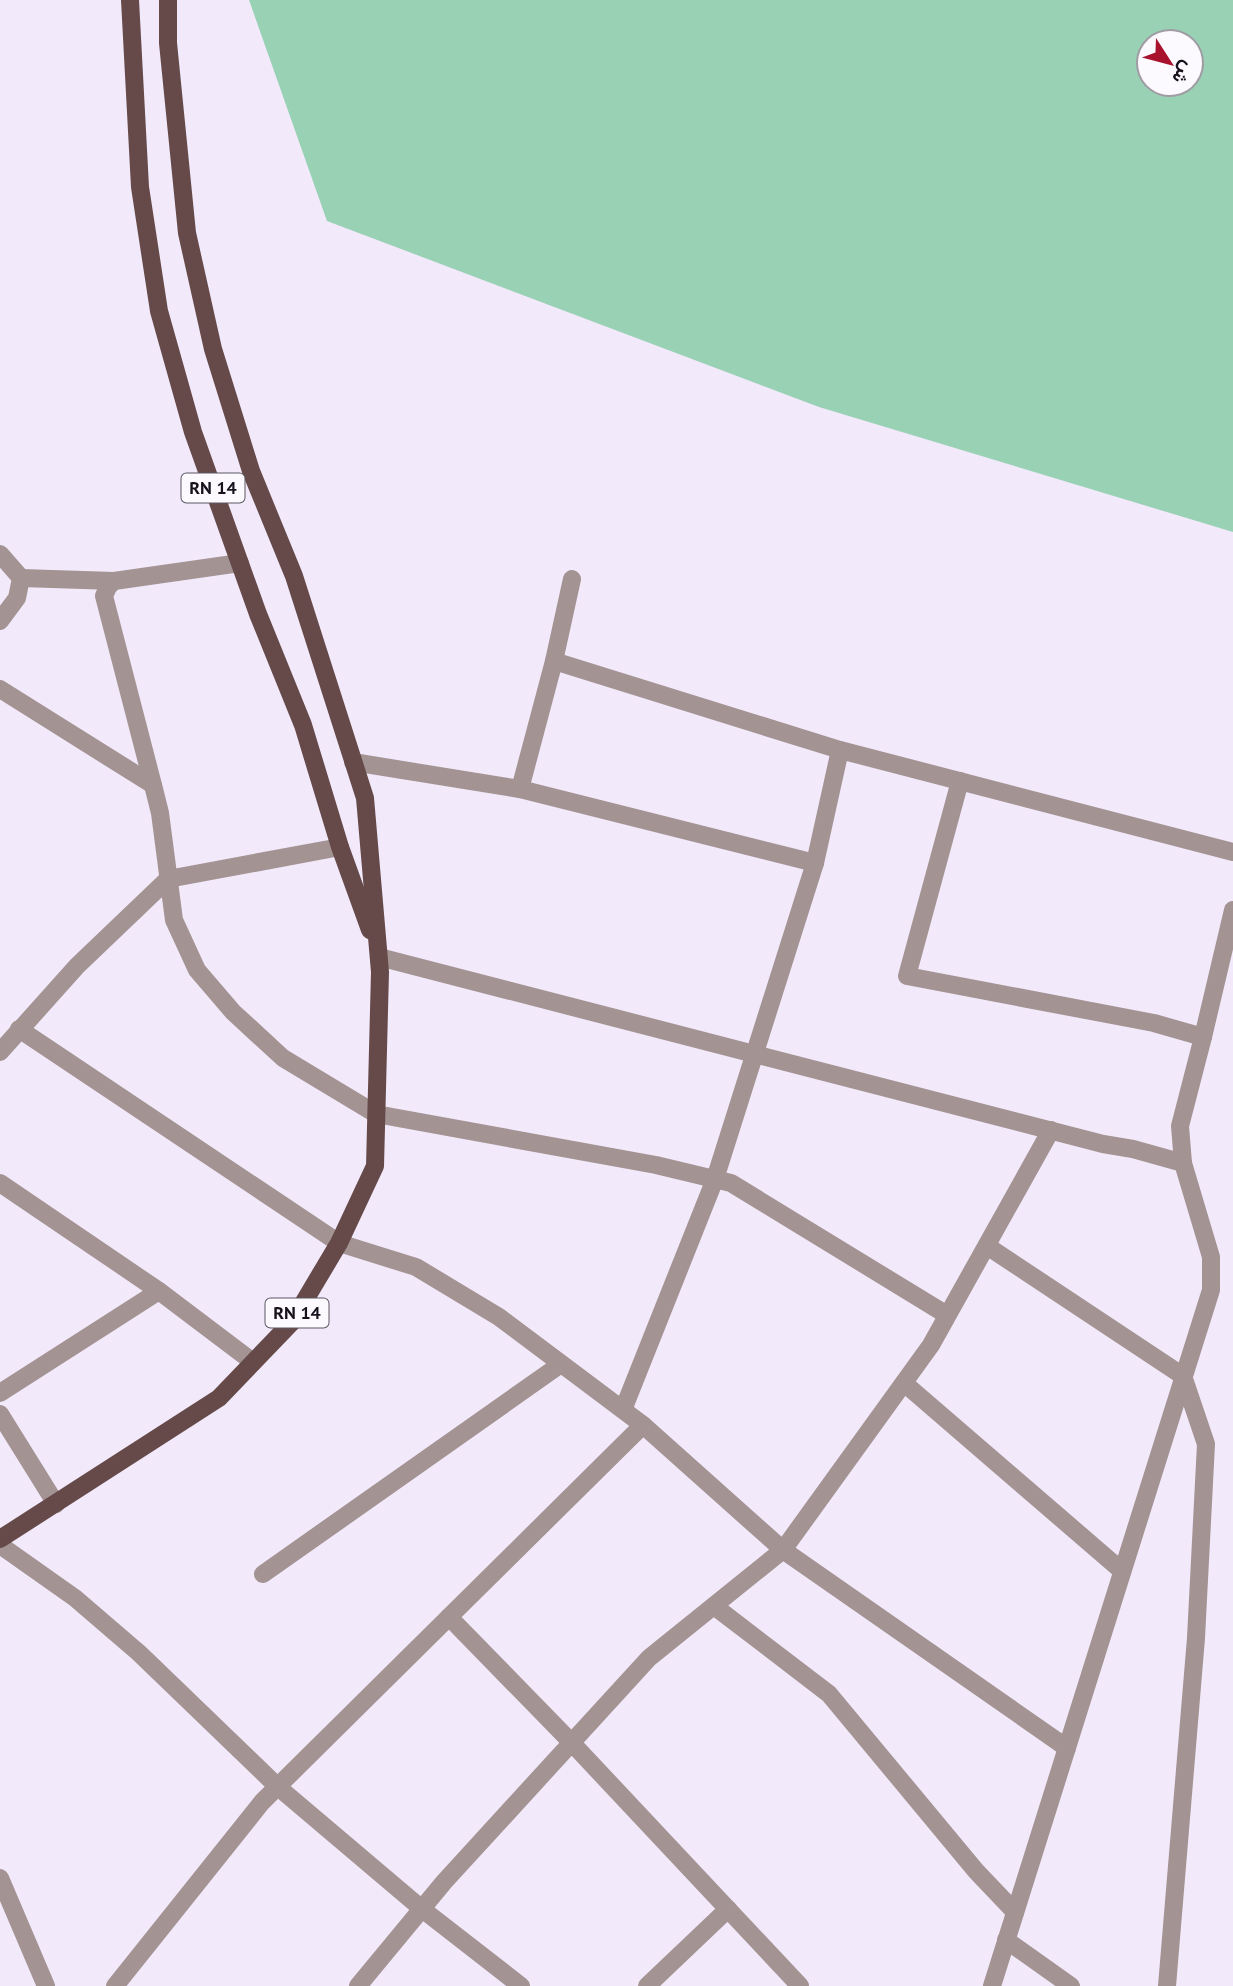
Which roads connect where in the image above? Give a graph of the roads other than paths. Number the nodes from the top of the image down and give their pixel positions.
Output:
1 (130, 0) edge
2 (168, 0) edge
3 (0, 554) edge
4 (240, 563) junction
5 (21, 578) junction
6 (572, 579) dead end
7 (114, 581) junction
8 (0, 621) edge
9 (554, 661) junction
10 (0, 689) edge
11 (839, 750) junction
12 (354, 762) junction
13 (960, 782) junction
14 (153, 785) junction
15 (520, 789) junction
16 (341, 847) junction
17 (1233, 852) edge
18 (815, 863) junction
19 (168, 880) junction
20 (1233, 910) edge
21 (379, 957) junction
22 (19, 1029) junction
23 (1203, 1037) junction
24 (0, 1052) edge
25 (754, 1054) junction
26 (376, 1114) junction
27 (1051, 1130) junction
28 (1183, 1163) junction
29 (715, 1179) junction
30 (0, 1183) edge
31 (339, 1243) junction
32 (986, 1246) junction
33 (159, 1291) junction
34 (947, 1315) junction
35 (253, 1363) junction
36 (561, 1364) junction
37 (1183, 1376) junction
38 (904, 1383) junction
39 (0, 1393) edge
40 (623, 1410) junction
41 (0, 1414) edge
42 (643, 1425) junction
43 (56, 1504) junction
44 (0, 1539) edge
45 (0, 1545) edge
46 (783, 1550) junction
47 (1122, 1571) junction
48 (263, 1574) dead end
49 (714, 1606) junction
50 (449, 1617) junction
51 (571, 1742) junction
52 (1067, 1748) junction
53 (278, 1787) junction
54 (1, 1884) edge
55 (422, 1909) junction
56 (728, 1909) junction
57 (1015, 1912) junction
58 (1006, 1940) junction
59 (46, 1986) edge
60 (115, 1986) edge
61 (358, 1986) edge
62 (521, 1986) edge
63 (647, 1986) edge
64 (800, 1986) edge
65 (992, 1986) edge
66 (1071, 1986) edge
67 (1167, 1986) edge

1 - 4 main road, RN 14
2 - 12 main road, RN 14
3 - 5 street
4 - 7 street
4 - 16 main road, RN 14
5 - 7 street
5 - 8 street
6 - 9 street
7 - 14 street
9 - 11 street
9 - 15 street
10 - 14 street
11 - 13 street
11 - 18 street
12 - 15 street
12 - 21 main road, RN 14
13 - 17 street
13 - 23 street
14 - 19 street
15 - 18 street
16 - 19 street
16 - 21 main road, RN 14
18 - 25 street
19 - 22 street
19 - 26 street
20 - 23 street
21 - 25 street
21 - 26 main road, RN 14
22 - 24 street
22 - 31 street
23 - 28 street
25 - 27 street
25 - 29 street
26 - 29 street
26 - 31 main road, RN 14
27 - 28 street
27 - 32 street
28 - 37 street
29 - 34 street
29 - 40 street
30 - 33 street
31 - 35 main road, RN 14
31 - 36 street
32 - 34 street
32 - 37 street
33 - 35 street
33 - 39 street
34 - 38 street
35 - 43 main road, RN 14
36 - 40 street
36 - 48 street
37 - 47 street
37 - 67 street
38 - 46 street
38 - 47 street
40 - 42 street
41 - 43 street
42 - 46 street
42 - 50 street
43 - 44 main road, RN 14
45 - 53 street
46 - 49 street
46 - 52 street
47 - 52 street
49 - 51 street
49 - 57 street
50 - 51 street
50 - 53 street
51 - 55 street
51 - 56 street
52 - 57 street
53 - 55 street
53 - 60 street
54 - 59 street
55 - 61 street
55 - 62 street
56 - 63 street
56 - 64 street
57 - 58 street
58 - 65 street
58 - 66 street

